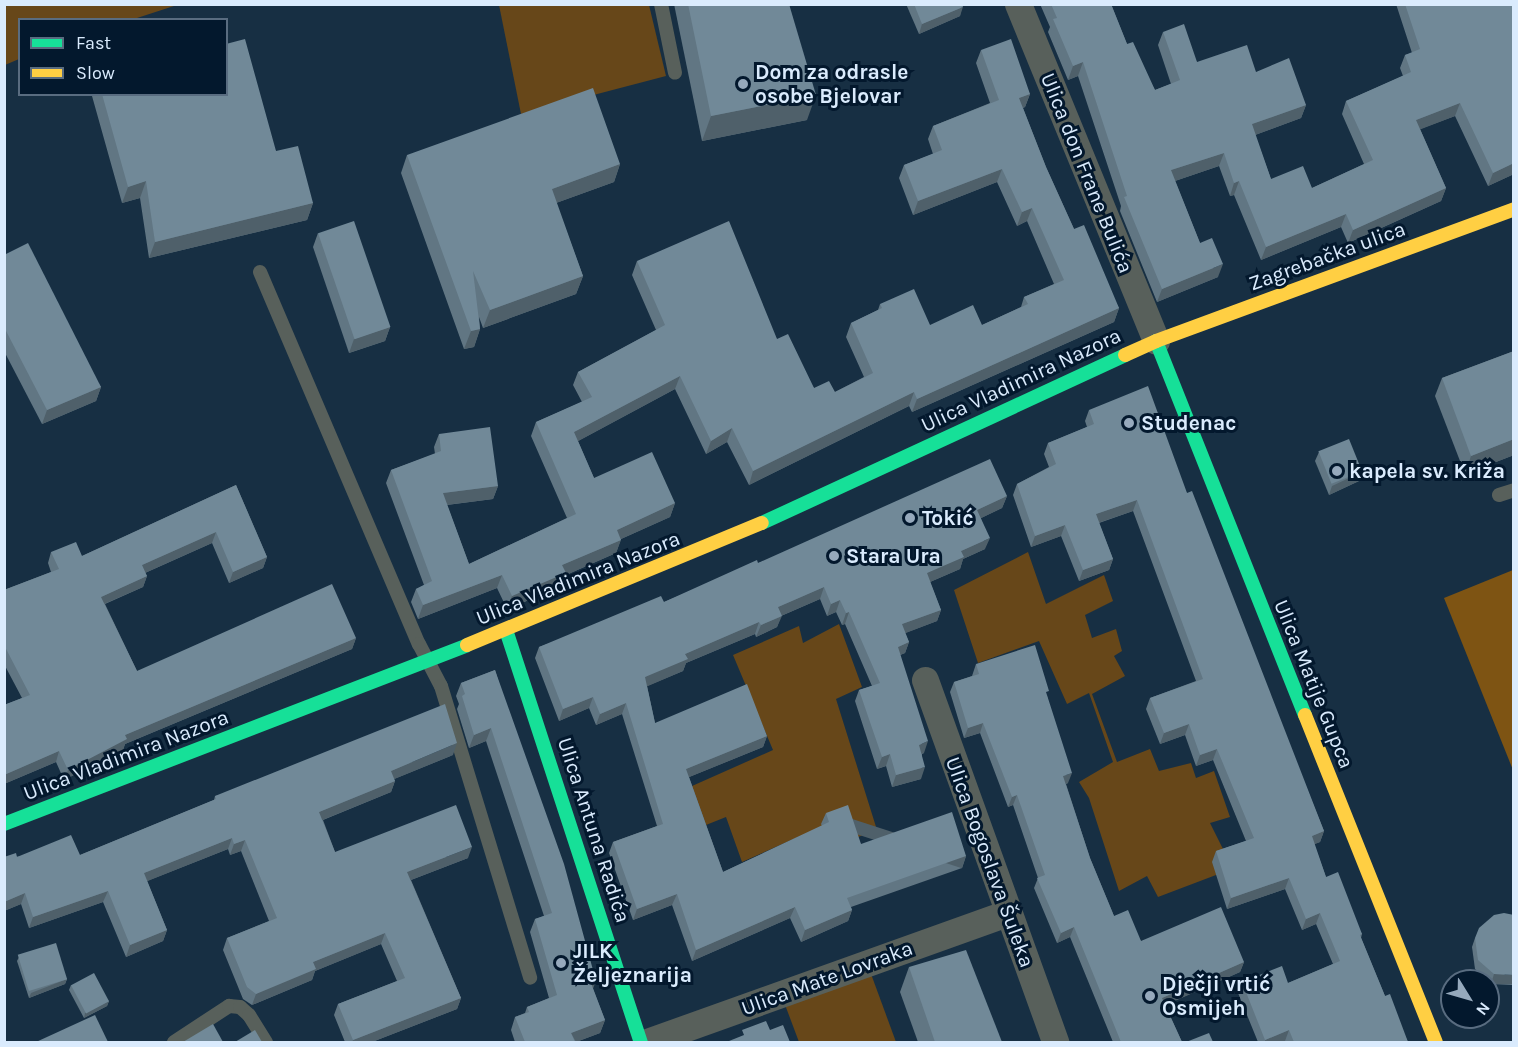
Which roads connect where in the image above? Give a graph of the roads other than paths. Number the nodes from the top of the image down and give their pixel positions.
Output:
1 (661, 4) edge
2 (1018, 4) edge
3 (675, 73) dead end
4 (1514, 209) edge
5 (260, 272) dead end
6 (1155, 341) junction
7 (1514, 490) edge
8 (1499, 495) dead end
9 (506, 630) junction
10 (427, 661) junction
11 (926, 680) dead end
12 (4, 824) edge
13 (1008, 913) junction
14 (530, 978) dead end
15 (174, 1042) edge
16 (266, 1042) edge
17 (641, 1042) edge
18 (646, 1042) edge
19 (1055, 1042) edge
20 (1436, 1042) edge

1 - 3 lane
2 - 6 street, Ulica don Frane Bulića
4 - 6 main road, Zagrebačka ulica
5 - 10 lane
6 - 9 main road, Ulica Vladimira Nazora
6 - 20 main road, Ulica Matije Gupca
7 - 8 lane
9 - 10 main road, Ulica Vladimira Nazora
9 - 17 main road, Ulica Antuna Radića
10 - 12 main road, Ulica Vladimira Nazora
10 - 14 lane
11 - 13 street, Ulica Bogoslava Šuleka
13 - 18 street, Ulica Mate Lovraka
13 - 19 street, Ulica Bogoslava Šuleka
15 - 16 lane

